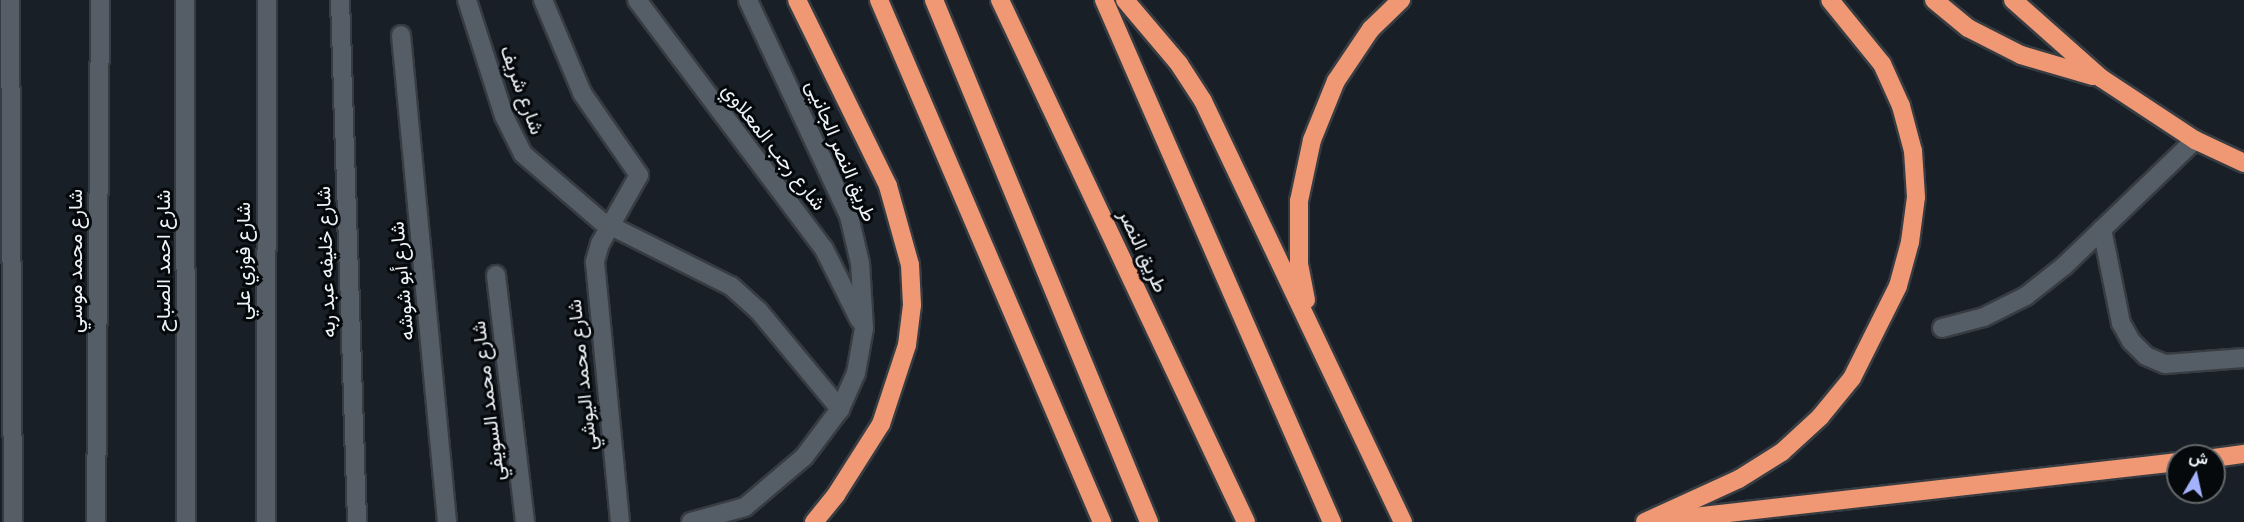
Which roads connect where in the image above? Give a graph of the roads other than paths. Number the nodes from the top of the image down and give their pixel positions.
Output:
1 (10, 0) edge
2 (100, 0) edge
3 (185, 0) edge
4 (267, 0) edge
5 (340, 0) edge
6 (468, 0) edge
7 (543, 0) edge
8 (637, 0) edge
9 (748, 0) edge
10 (797, 0) edge
11 (879, 0) edge
12 (934, 0) edge
13 (1000, 0) edge
14 (1104, 0) edge
15 (1125, 0) edge
16 (1401, 0) edge
17 (1830, 0) edge
18 (1934, 0) edge
19 (2013, 0) edge
20 (401, 35) dead end
21 (2101, 78) junction
22 (2195, 140) junction
23 (2244, 163) edge
24 (611, 227) junction
25 (2102, 229) junction
26 (496, 275) dead end
27 (1311, 325) junction
28 (864, 328) junction
29 (1942, 328) dead end
30 (2244, 358) edge
31 (840, 409) junction
32 (2244, 454) edge
33 (2226, 456) edge
34 (2166, 463) edge
35 (744, 514) edge
36 (13, 522) edge
37 (96, 522) edge
38 (186, 522) edge
39 (266, 522) edge
40 (357, 522) edge
41 (447, 522) edge
42 (525, 522) edge
43 (620, 522) edge
44 (691, 522) edge
45 (814, 522) edge
46 (1102, 522) edge
47 (1149, 522) edge
48 (1246, 522) edge
49 (1332, 522) edge
50 (1403, 522) edge
51 (1645, 522) edge
52 (1652, 522) edge

1 - 36 street
2 - 37 street, شارع محمد موسي
3 - 38 street, شارع احمد الصباح
4 - 39 street, شارع فوزي علي
5 - 40 street, شارع خليفه عبد ربه
6 - 24 street, شارع شريف
7 - 24 street, شارع محمد اليوشي
8 - 28 street, شارع رجب المعلاوي
9 - 28 street, طريق النصر الجانيى
10 - 45 highway
11 - 46 highway
12 - 47 highway
13 - 48 highway, طريق النصر
14 - 49 highway
15 - 27 highway
16 - 27 highway
17 - 51 highway
18 - 21 highway
19 - 21 highway
20 - 41 street, شارع أبو شوشه
21 - 22 highway
22 - 23 highway
22 - 25 street
24 - 31 street, شارع شريف
24 - 43 street, شارع محمد اليوشي
25 - 29 street
25 - 30 street
26 - 42 street, شارع محمد السويفي
27 - 50 highway
28 - 31 street, طريق النصر الجانيى
31 - 35 street, طريق النصر الجانيى
32 - 33 highway
34 - 52 highway
35 - 44 street

